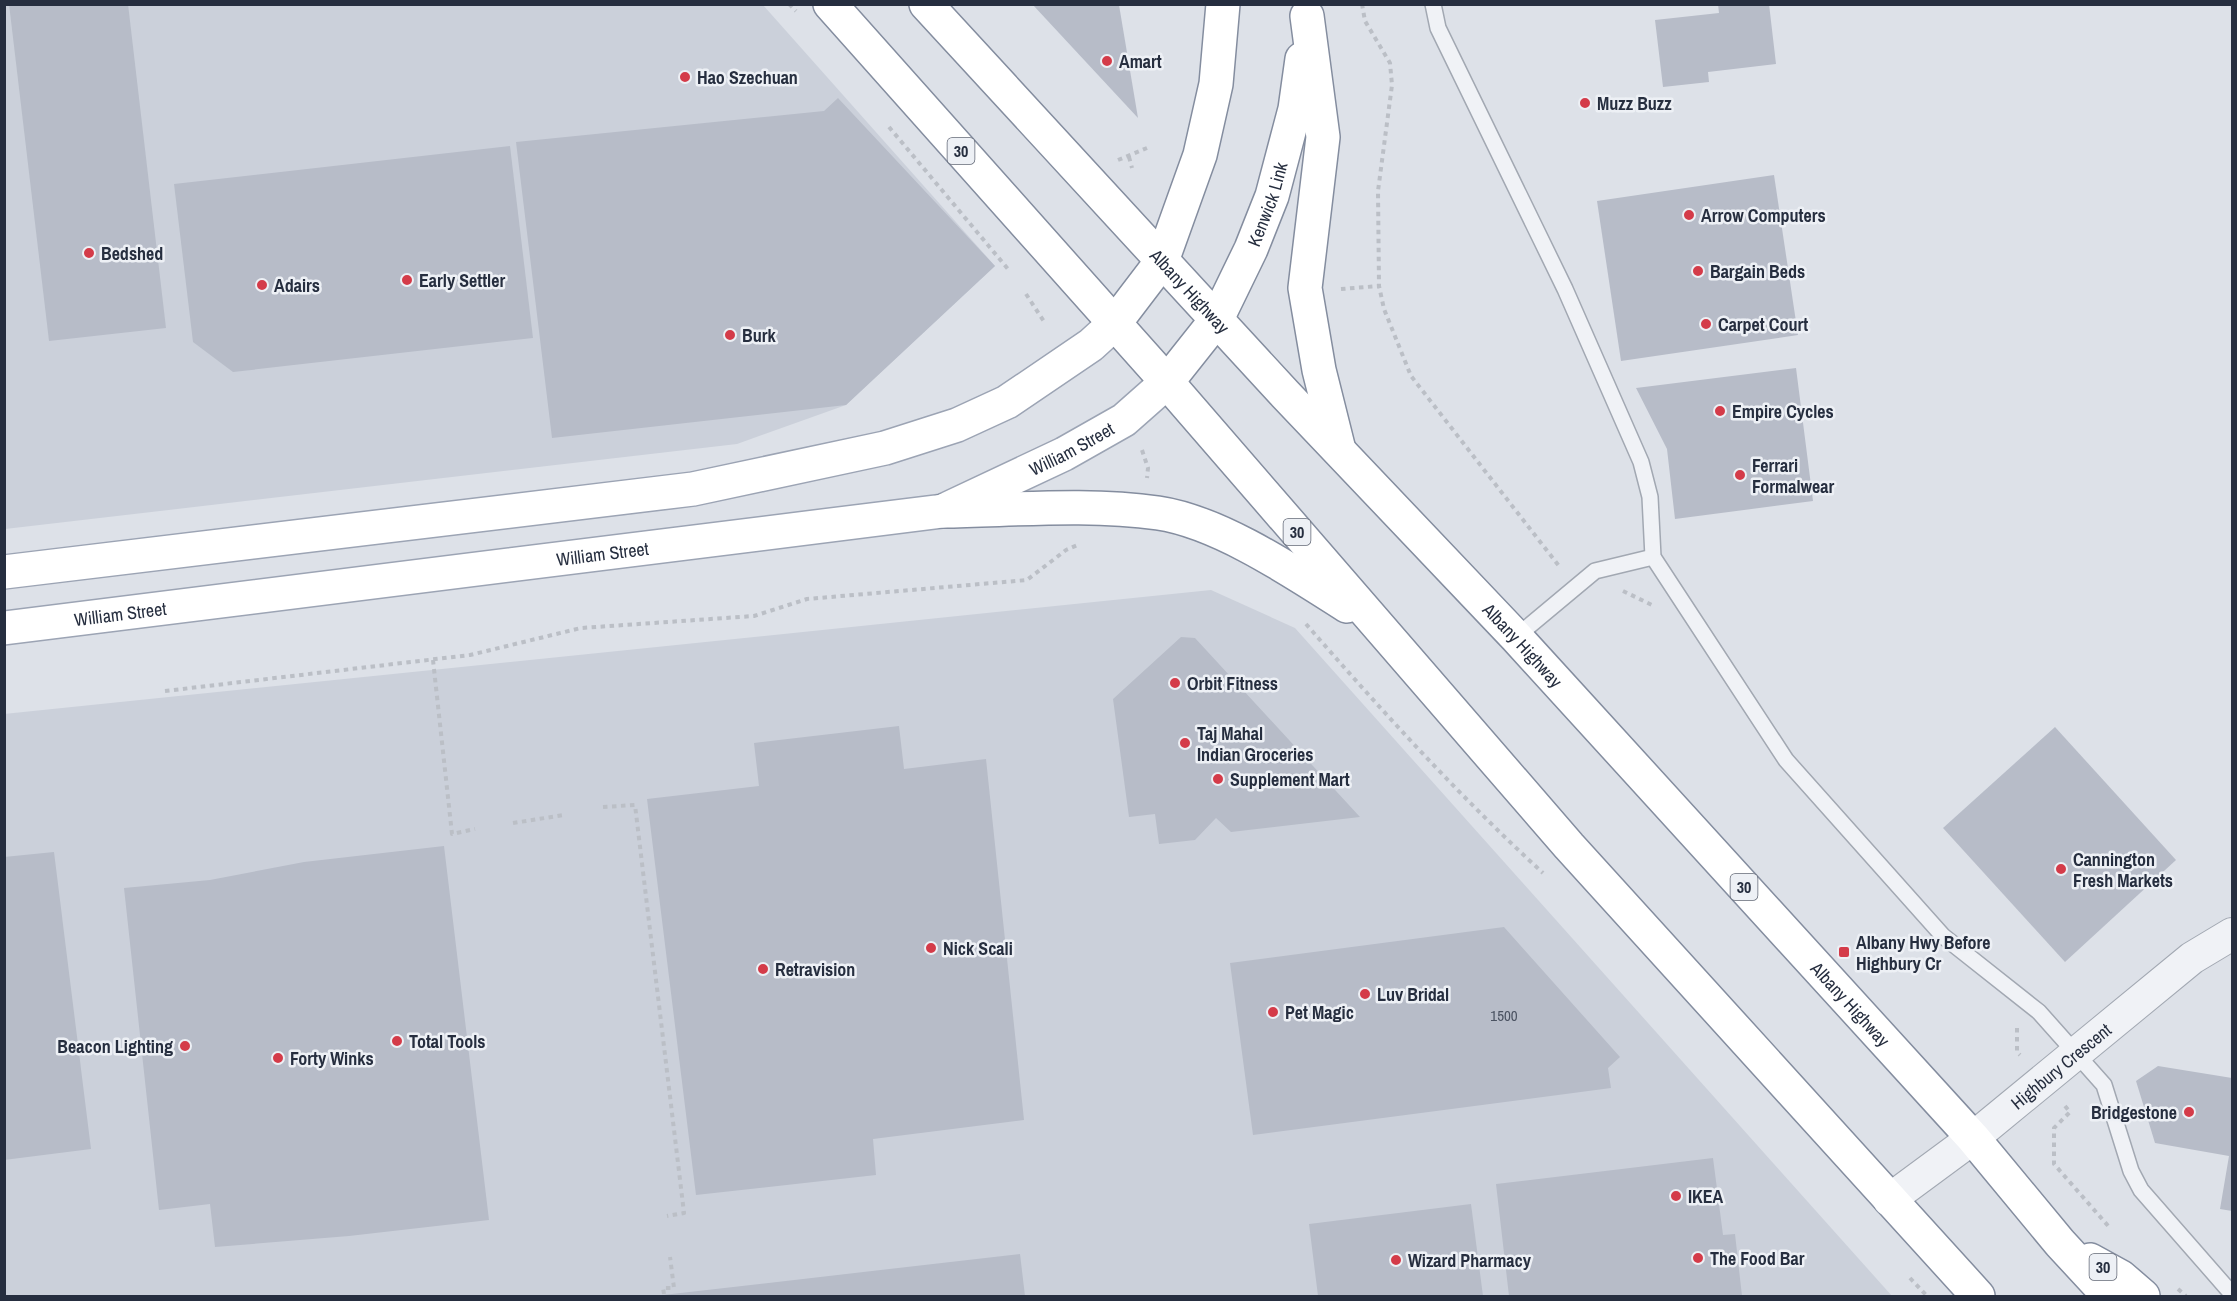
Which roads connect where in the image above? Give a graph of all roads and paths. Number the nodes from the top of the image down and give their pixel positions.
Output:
1 (830, 4) edge
2 (926, 4) edge
3 (1223, 4) edge
4 (1362, 4) edge
5 (1433, 4) edge
6 (1307, 10) edge
7 (904, 146) dead end
8 (1147, 148) dead end
9 (1132, 168) dead end
10 (1162, 261) junction
11 (1008, 269) dead end
12 (1379, 286) junction
13 (1337, 289) dead end
14 (1026, 294) dead end
15 (1217, 319) junction
16 (1045, 323) dead end
17 (1114, 324) junction
18 (1167, 382) junction
19 (1138, 440) dead end
20 (1340, 452) junction
21 (1147, 479) dead end
22 (943, 511) junction
23 (1086, 542) dead end
24 (1653, 557) junction
25 (4, 573) edge
26 (1576, 585) junction
27 (1653, 606) dead end
28 (1299, 616) dead end
29 (4, 628) edge
30 (1381, 629) junction
31 (1516, 637) junction
32 (433, 660) junction
33 (165, 691) dead end
34 (603, 807) dead end
35 (564, 815) dead end
36 (513, 824) dead end
37 (475, 829) dead end
38 (1552, 881) dead end
39 (2232, 934) edge
40 (2010, 1022) dead end
41 (2077, 1052) junction
42 (2042, 1080) junction
43 (1973, 1138) junction
44 (2054, 1164) dead end
45 (1889, 1200) junction
46 (667, 1216) dead end
47 (2060, 1243) junction
48 (670, 1257) dead end
49 (1903, 1270) dead end
50 (664, 1294) dead end
51 (2232, 1294) edge
52 (1927, 1296) edge
53 (1978, 1296) edge
54 (2109, 1296) edge
55 (2143, 1296) edge

1 - 17 main road, 30
2 - 10 main road, Albany Highway / 30
3 - 10 main road
4 - 12 path
5 - 24 lane
6 - 15 main road, Kenwick Link
6 - 20 main road
7 - 11 path
8 - 9 path
10 - 15 main road, Albany Highway / 30
10 - 17 main road
12 - 13 path
12 - 26 path
14 - 16 path
15 - 18 main road, Kenwick Link
15 - 20 main road, Albany Highway / 30
17 - 18 main road, 30
17 - 25 main road
18 - 22 main road, William Street
18 - 30 main road, 30
19 - 21 path
20 - 31 main road, Albany Highway / 30
22 - 29 main road, William Street
22 - 30 main road
23 - 32 path
24 - 26 lane
24 - 41 lane
26 - 27 path
26 - 31 lane
28 - 38 path
30 - 45 main road, 30
31 - 43 main road, Albany Highway / 30
32 - 33 path
32 - 37 path
34 - 46 path
35 - 36 path
39 - 41 street, Highbury Crescent
40 - 42 path
41 - 42 street, Highbury Crescent
41 - 51 lane
42 - 43 street, Highbury Crescent
42 - 44 path
43 - 45 street, Highbury Crescent
43 - 47 main road, Albany Highway / 30
45 - 53 main road, 30
47 - 54 main road, Albany Highway / 30
47 - 55 main road, 30
48 - 50 path
49 - 52 path

